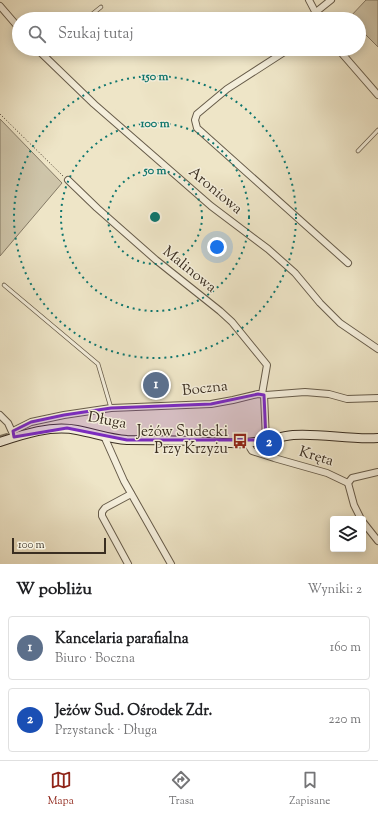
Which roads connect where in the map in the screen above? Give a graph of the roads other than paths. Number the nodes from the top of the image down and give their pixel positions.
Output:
1 (309, 0) edge
2 (331, 0) edge
3 (0, 6) edge
4 (101, 7) dead end
5 (95, 12) edge
6 (316, 12) joint
7 (12, 20) edge
8 (44, 56) edge
9 (278, 56) edge
10 (344, 56) edge
11 (378, 95) edge
12 (378, 130) edge
13 (358, 151) dead end
14 (68, 180) road end
15 (348, 263) dead end
16 (4, 285) dead end
17 (378, 349) edge
18 (263, 394) junction
19 (378, 398) edge
20 (111, 408) junction
21 (0, 415) edge
22 (14, 434) junction
23 (104, 436) junction
24 (378, 438) edge
25 (266, 440) junction
26 (0, 442) edge
27 (246, 443) junction
28 (378, 472) edge
29 (348, 483) junction
30 (131, 494) junction
31 (360, 516) edge
32 (366, 526) edge
33 (378, 541) edge
34 (128, 564) edge
35 (171, 564) edge

1 - 6 street
2 - 6 street
3 - 7 street
4 - 5 lane
8 - 17 street, Aroniowa
9 - 15 street
10 - 11 street
12 - 13 lane
14 - 18 street, Malinowa
16 - 20 lane
18 - 19 street, Boczna
18 - 20 street, Boczna
18 - 25 street, Malinowa
20 - 22 street, Boczna
21 - 22 street
22 - 23 street, Długa
22 - 26 street, Długa
23 - 27 street, Długa
23 - 30 street
24 - 25 street, Długa
25 - 27 street, Długa
27 - 29 street, Kręta
28 - 29 street, Kręta
29 - 31 street
30 - 34 street
30 - 35 street
32 - 33 street

